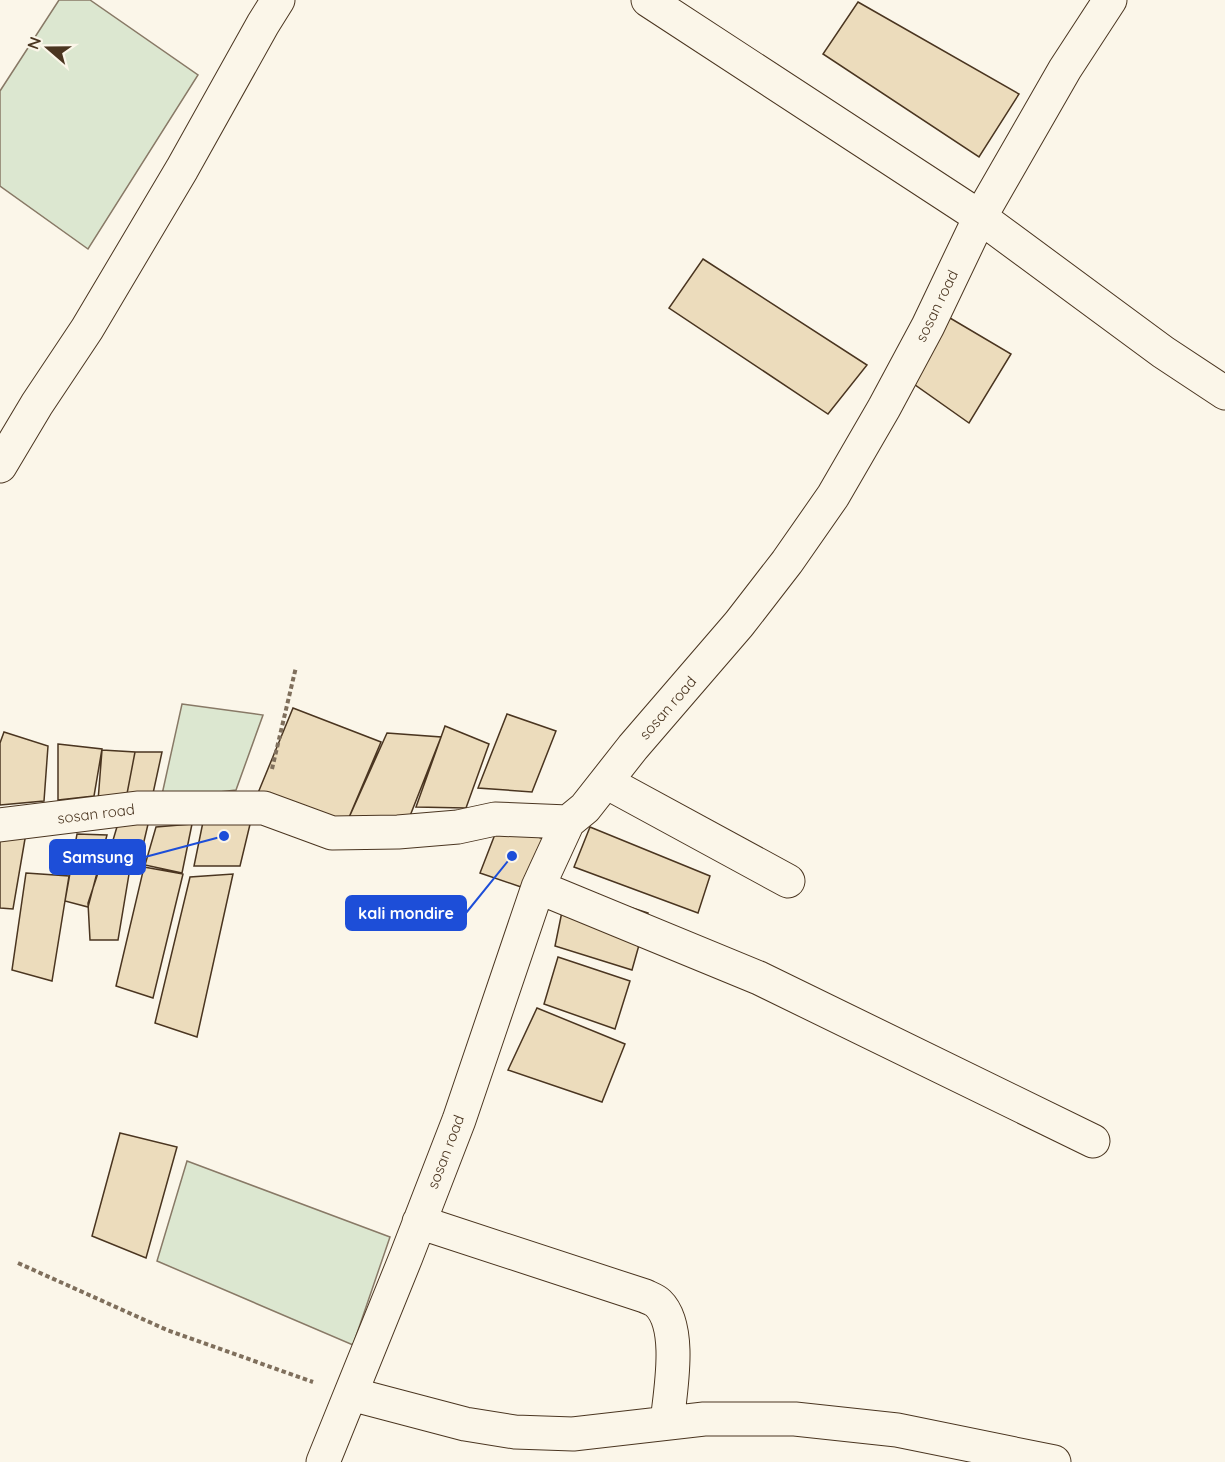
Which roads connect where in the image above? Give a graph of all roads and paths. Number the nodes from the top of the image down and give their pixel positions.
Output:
1 (278, 0) edge
2 (648, 0) edge
3 (1110, 0) edge
4 (980, 217) junction
5 (1225, 393) edge
6 (0, 466) edge
7 (296, 667) dead end
8 (606, 782) junction
9 (264, 808) junction
10 (568, 822) junction
11 (0, 825) edge
12 (788, 881) dead end
13 (538, 887) junction
14 (1093, 1141) dead end
15 (419, 1222) junction
16 (18, 1263) dead end
17 (351, 1394) junction
18 (667, 1424) junction
19 (323, 1462) edge
20 (1054, 1462) edge

1 - 6 street
2 - 4 street
3 - 4 street, sosan road
4 - 5 street
4 - 8 street, sosan road
7 - 9 path
8 - 10 street, sosan road
8 - 12 street
9 - 10 street, sosan road
9 - 11 street, sosan road
10 - 13 street, sosan road
13 - 14 street
13 - 15 street, sosan road
15 - 17 street, sosan road
15 - 18 street
16 - 17 path
17 - 18 street
17 - 19 street, sosan road
18 - 20 street

